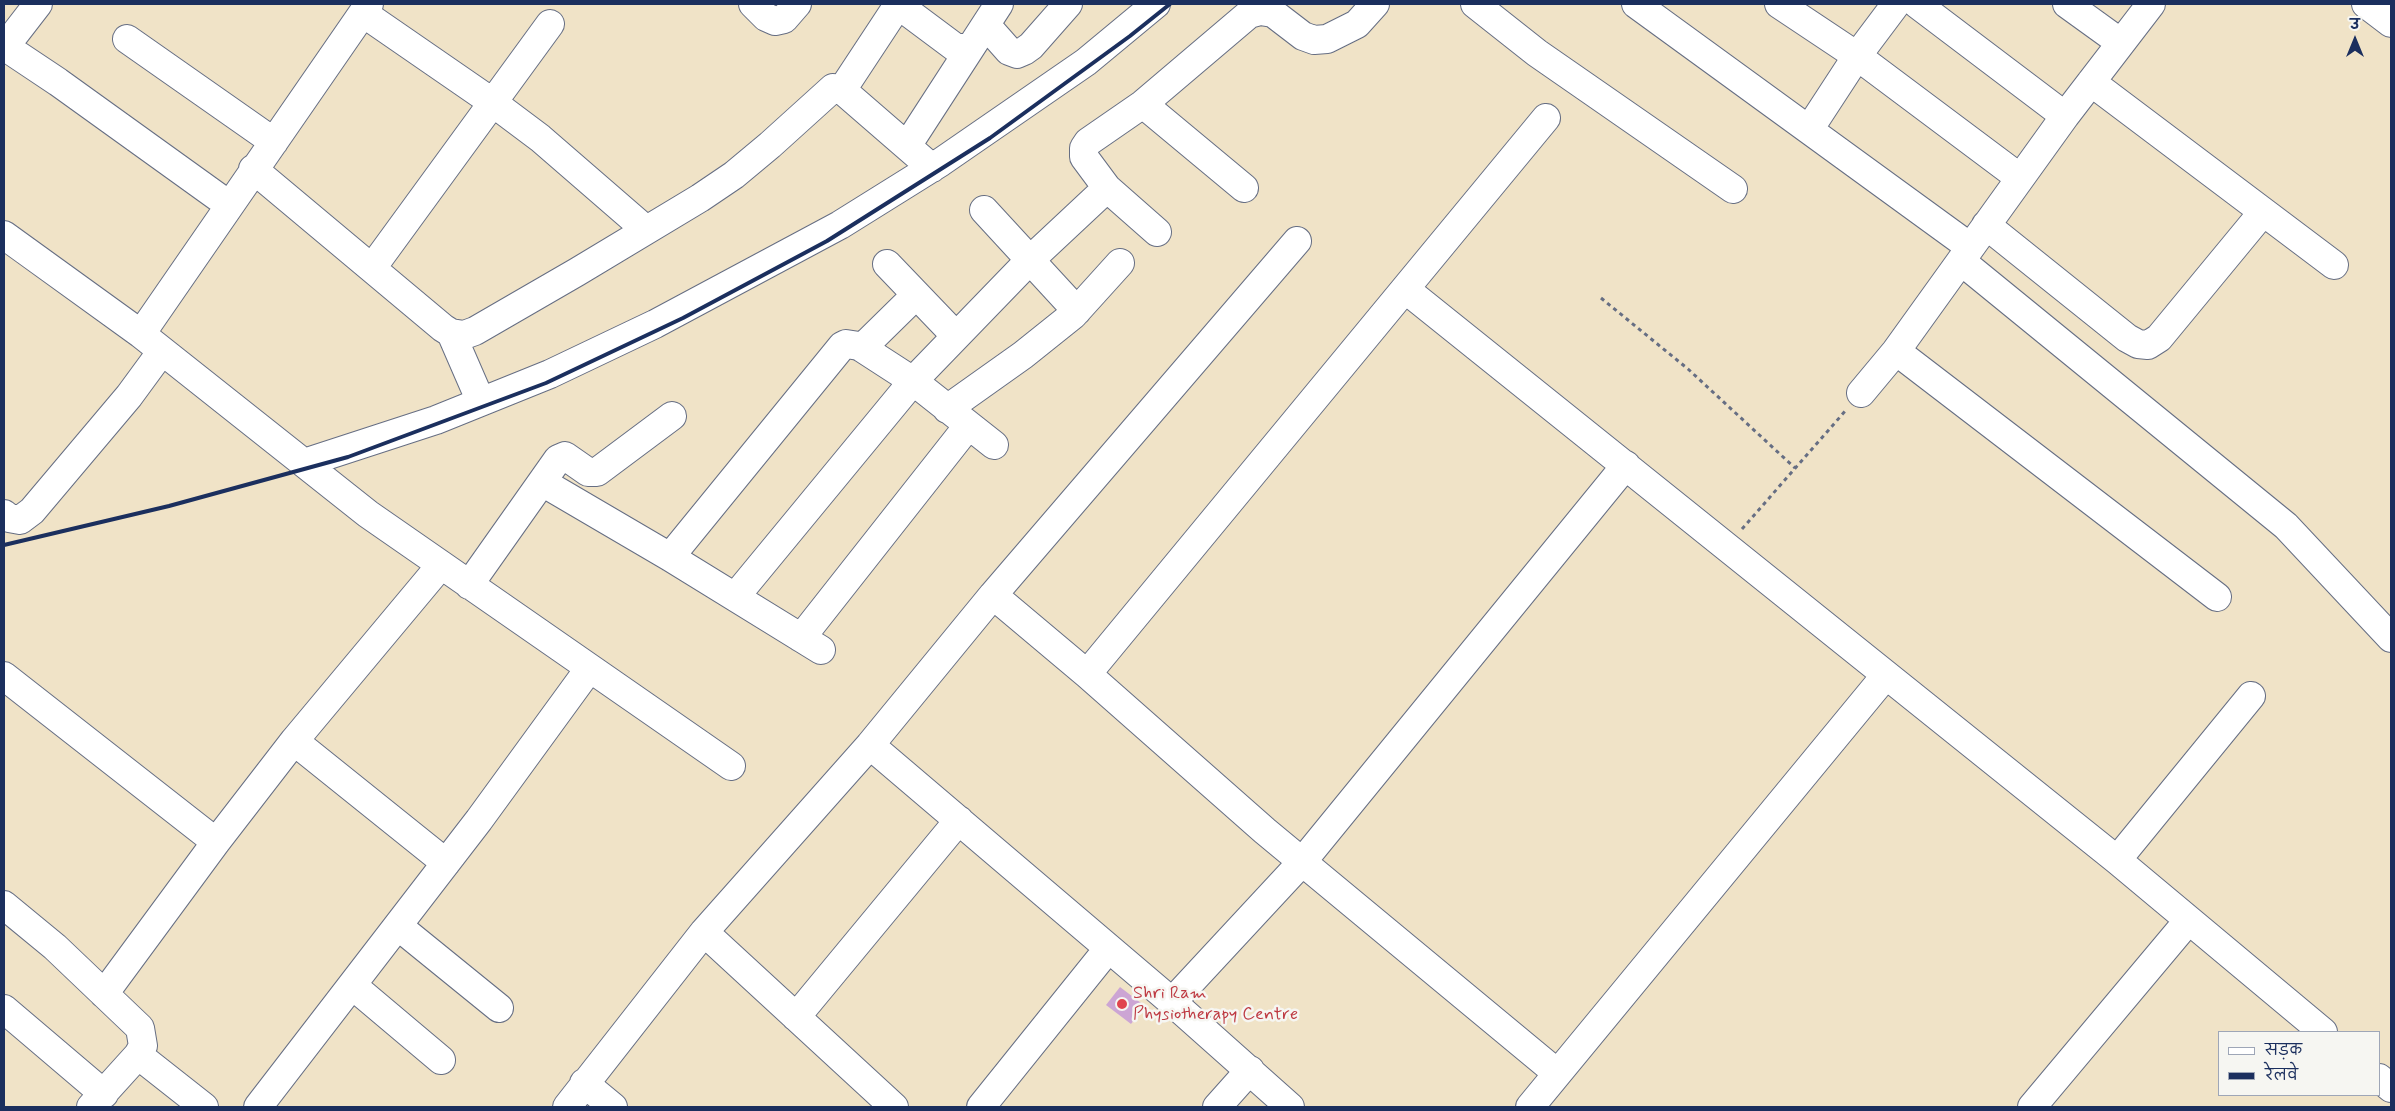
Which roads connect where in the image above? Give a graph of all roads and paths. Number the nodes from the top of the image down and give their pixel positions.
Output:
1 (38, 4) edge
2 (753, 4) edge
3 (797, 4) edge
4 (898, 4) edge
5 (1068, 4) edge
6 (1156, 4) edge
7 (1374, 4) edge
8 (1475, 4) edge
9 (1637, 4) edge
10 (1780, 4) edge
11 (1896, 4) edge
12 (1916, 4) edge
13 (2067, 4) edge
14 (2151, 4) edge
15 (2366, 4) edge
16 (366, 8) edge
17 (992, 14) edge
18 (2391, 23) edge
19 (550, 24) dead end
20 (127, 39) dead end
21 (2121, 43) junction
22 (4, 47) edge
23 (969, 48) junction
24 (1857, 56) junction
25 (2091, 82) junction
26 (842, 90) junction
27 (492, 102) junction
28 (1143, 104) junction
29 (2065, 116) junction
30 (1546, 118) dead end
31 (1810, 128) junction
32 (274, 142) junction
33 (907, 146) junction
34 (932, 168) junction
35 (253, 169) junction
36 (2020, 178) junction
37 (1107, 188) junction
38 (1244, 188) dead end
39 (1733, 189) dead end
40 (229, 205) junction
41 (984, 210) dead end
42 (2263, 212) junction
43 (1986, 225) junction
44 (645, 230) junction
45 (1157, 232) dead end
46 (4, 235) edge
47 (1297, 241) dead end
48 (1966, 254) junction
49 (1030, 260) junction
50 (1120, 263) dead end
51 (887, 264) dead end
52 (2334, 265) dead end
53 (372, 268) junction
54 (1405, 288) junction
55 (916, 295) junction
56 (1601, 298) dead end
57 (1077, 311) junction
58 (451, 333) junction
59 (956, 336) junction
60 (152, 342) junction
61 (862, 348) junction
62 (1896, 351) junction
63 (913, 381) junction
64 (1861, 393) joint
65 (480, 402) junction
66 (672, 416) dead end
67 (958, 418) junction
68 (994, 445) dead end
69 (304, 463) junction
70 (1626, 466) junction
71 (1795, 468) junction
72 (542, 482) junction
73 (4, 514) edge
74 (1727, 546) junction
75 (670, 557) junction
76 (441, 565) junction
77 (469, 585) junction
78 (993, 595) junction
79 (735, 597) junction
80 (2217, 597) dead end
81 (2387, 623) edge
82 (589, 669) junction
83 (1088, 674) junction
84 (1886, 675) junction
85 (4, 676) edge
86 (2252, 696) dead end
87 (294, 741) junction
88 (870, 745) junction
89 (731, 766) dead end
90 (958, 820) junction
91 (216, 842) junction
92 (2117, 860) junction
93 (1302, 862) junction
94 (446, 863) junction
95 (4, 905) edge
96 (2188, 921) junction
97 (398, 926) junction
98 (704, 932) junction
99 (1108, 949) junction
100 (352, 985) junction
101 (104, 994) junction
102 (1172, 1002) junction
103 (499, 1008) dead end
104 (4, 1009) edge
105 (796, 1017) junction
106 (2322, 1031) edge
107 (138, 1055) junction
108 (441, 1060) dead end
109 (1250, 1070) junction
110 (1557, 1073) junction
111 (2380, 1079) edge
112 (584, 1083) junction
113 (2391, 1088) edge
114 (98, 1101) edge
115 (204, 1107) edge
116 (258, 1107) edge
117 (567, 1107) edge
118 (613, 1107) edge
119 (894, 1107) edge
120 (981, 1107) edge
121 (1217, 1107) edge
122 (1290, 1107) edge
123 (1530, 1107) edge
124 (2032, 1107) edge

1 - 22 street
2 - 3 street
4 - 23 street
4 - 26 street
5 - 17 street
6 - 34 street
7 - 28 street
8 - 39 street
9 - 31 street
10 - 24 street
11 - 24 street
12 - 29 street
13 - 21 street
14 - 21 street
15 - 18 street
16 - 27 street
16 - 32 street
17 - 23 street
19 - 27 street
20 - 32 street
21 - 25 street
22 - 40 street
23 - 33 street
24 - 31 street
24 - 36 street
25 - 29 street
25 - 42 street
26 - 33 street
26 - 44 street
27 - 44 street
27 - 53 street
28 - 37 street
28 - 38 street
29 - 36 street
30 - 54 street
31 - 48 street
32 - 35 street
33 - 34 street
34 - 65 street
35 - 40 street
35 - 53 street
36 - 43 street
37 - 45 street
37 - 49 street
40 - 60 street
41 - 49 street
42 - 43 street
42 - 52 street
43 - 48 street
44 - 58 street
46 - 60 street
47 - 78 street
48 - 62 street
48 - 81 street
49 - 57 street
49 - 59 street
50 - 57 street
51 - 55 street
53 - 58 street
54 - 70 street
54 - 83 street
55 - 59 street
55 - 61 street
56 - 71 path
57 - 67 street
58 - 65 street
59 - 63 street
60 - 69 street
60 - 73 street
61 - 63 street
61 - 75 street
62 - 64 street
62 - 80 street
63 - 67 street
63 - 79 street
64 - 71 path
65 - 69 street
66 - 72 street
67 - 68 street
67 - 79 street
69 - 76 street
70 - 74 street
70 - 93 street
71 - 74 path
72 - 75 street
72 - 77 street
74 - 84 street
75 - 79 street
76 - 77 street
76 - 87 street
77 - 82 street
78 - 83 street
78 - 88 street
82 - 89 street
82 - 94 street
83 - 93 street
84 - 92 street
84 - 110 street
85 - 91 street
86 - 92 street
87 - 91 street
87 - 94 street
88 - 90 street
88 - 98 street
90 - 99 street
90 - 105 street
91 - 101 street
92 - 96 street
93 - 102 street
93 - 110 street
94 - 97 street
95 - 101 street
96 - 106 street
96 - 124 street
97 - 100 street
97 - 103 street
98 - 105 street
98 - 112 street
99 - 102 street
99 - 120 street
100 - 108 street
100 - 116 street
101 - 107 street
102 - 109 street
104 - 114 street
105 - 119 street
107 - 114 street
107 - 115 street
109 - 121 street
109 - 122 street
110 - 123 street
111 - 113 street
112 - 117 street
112 - 118 street

